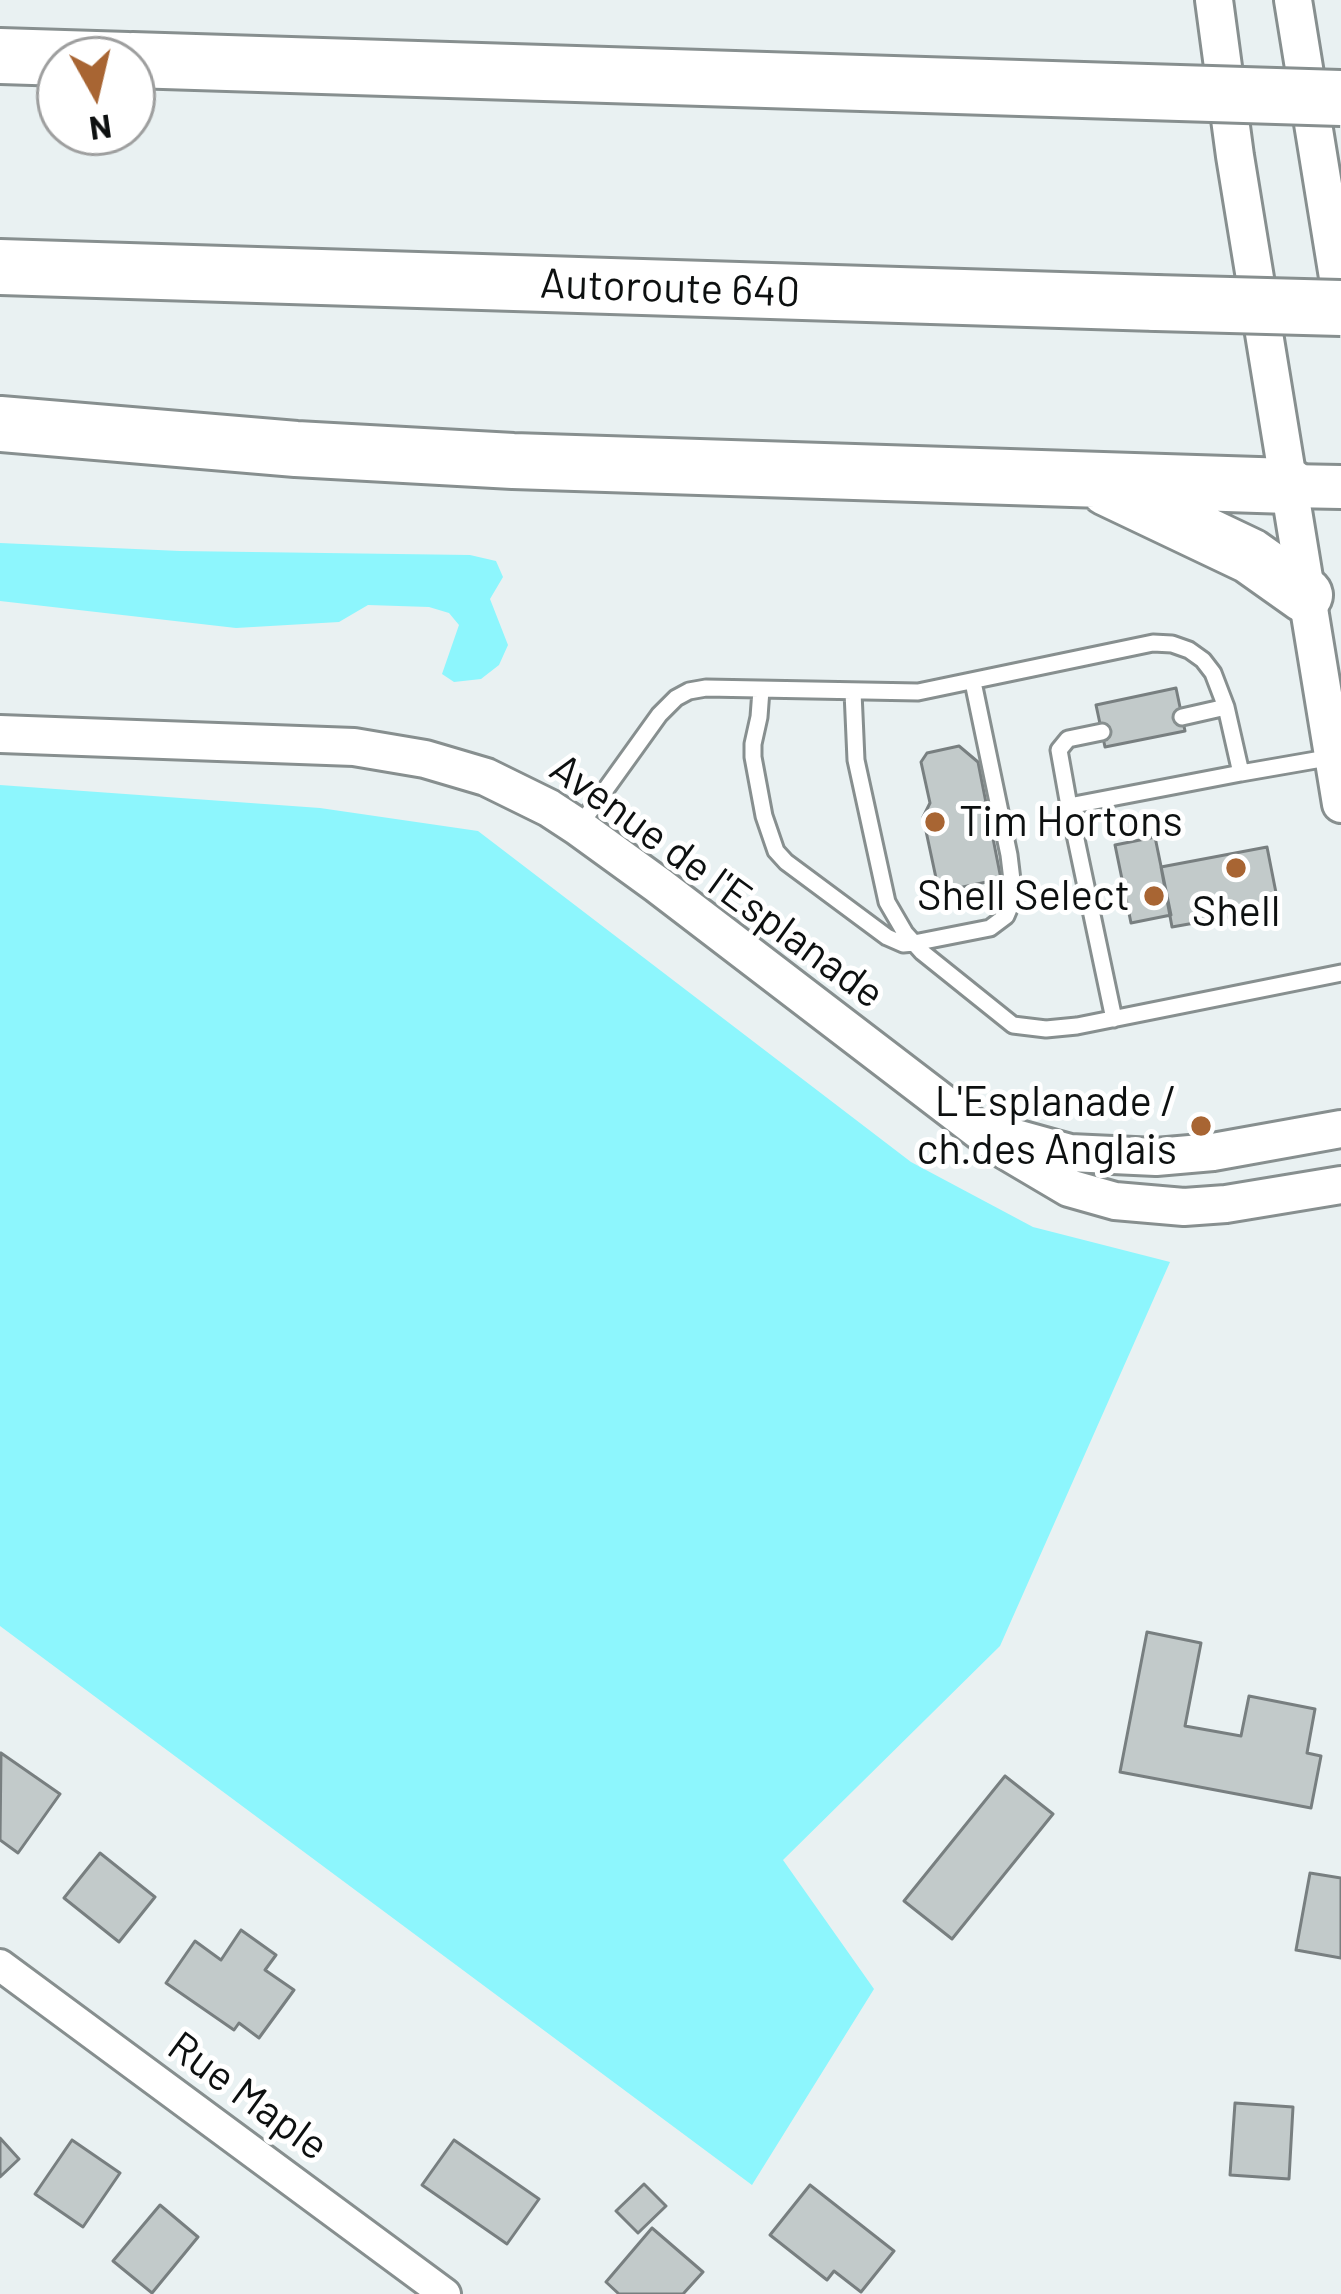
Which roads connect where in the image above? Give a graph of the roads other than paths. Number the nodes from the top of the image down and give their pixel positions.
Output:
1 (1214, 0) edge
2 (1293, 0) edge
3 (0, 56) edge
4 (36, 57) edge
5 (156, 61) edge
6 (1341, 98) edge
7 (0, 267) edge
8 (1341, 296) edge
9 (1341, 308) edge
10 (0, 424) edge
11 (1087, 478) junction
12 (1315, 486) edge
13 (1305, 595) junction
14 (973, 682) junction
15 (761, 690) junction
16 (853, 692) junction
17 (1226, 707) junction
18 (1182, 717) dead end
19 (1102, 732) dead end
20 (0, 734) edge
21 (1333, 757) junction
22 (1240, 773) junction
23 (1341, 804) edge
24 (1069, 806) junction
25 (578, 827) junction
26 (914, 943) junction
27 (1341, 973) edge
28 (1114, 1019) junction
29 (939, 1099) junction
30 (1341, 1129) edge
31 (1341, 1185) edge
32 (0, 1965) edge
33 (446, 2294) edge

1 - 12 street
2 - 8 street
3 - 4 highway
5 - 6 highway, bridge
7 - 9 highway, Autoroute 640, bridge
10 - 11 highway
11 - 12 highway
11 - 13 highway
12 - 13 street
13 - 21 street
14 - 16 lane
14 - 17 lane
14 - 26 lane
15 - 16 lane
15 - 25 lane
15 - 26 lane
16 - 26 lane
17 - 18 lane
17 - 22 lane
19 - 24 lane
20 - 25 street, Avenue de l'Esplanade
21 - 22 lane
21 - 23 street
22 - 24 lane
24 - 28 lane
25 - 29 street, Avenue de l'Esplanade
26 - 28 lane
27 - 28 lane
29 - 30 street, Avenue de l'Esplanade
29 - 31 street, Avenue de l'Esplanade
32 - 33 street, Rue Maple

